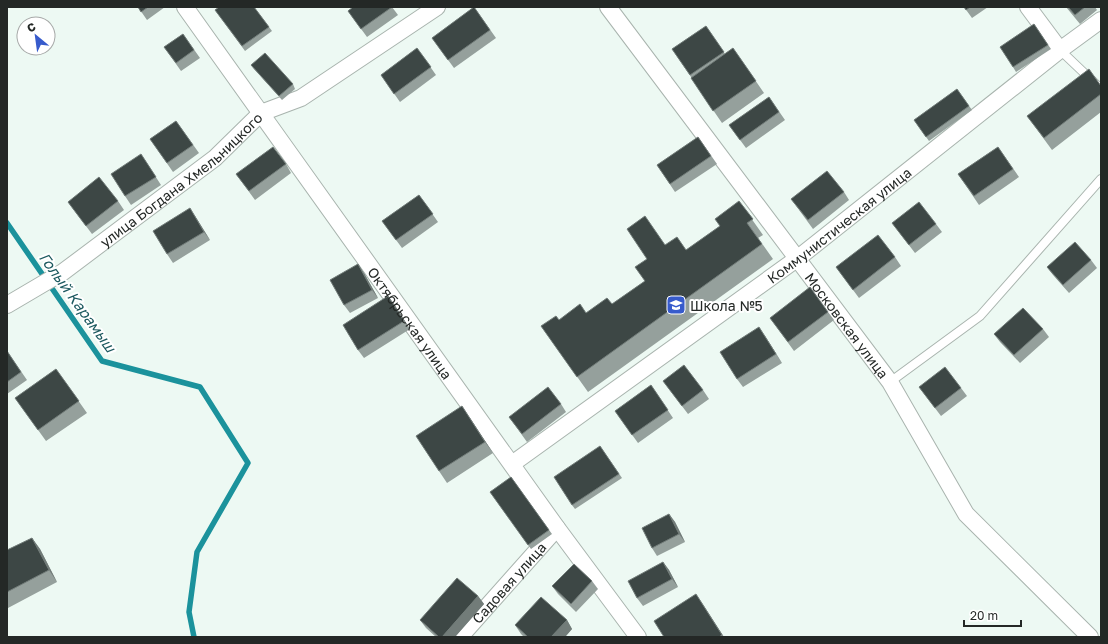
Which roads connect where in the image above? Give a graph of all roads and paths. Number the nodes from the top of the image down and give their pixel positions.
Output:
1 (185, 7) edge
2 (437, 7) edge
3 (608, 7) edge
4 (1028, 7) edge
5 (1101, 20) edge
6 (1060, 50) junction
7 (1101, 89) edge
8 (261, 114) junction
9 (1101, 179) edge
10 (798, 258) junction
11 (10, 303) edge
12 (890, 382) junction
13 (512, 464) junction
14 (557, 528) junction
15 (460, 637) edge
16 (638, 637) edge
17 (1090, 637) edge

1 - 8 street, Октябрьская улица
2 - 8 street, улица Богдана Хмельницкого
3 - 10 street, Московская улица
4 - 6 street
5 - 6 street, Коммунистическая улица
6 - 7 lane
6 - 10 street, Коммунистическая улица
8 - 11 street, улица Богдана Хмельницкого
8 - 13 street, Октябрьская улица
9 - 12 lane
10 - 12 street, Московская улица
10 - 13 street, Коммунистическая улица
12 - 17 street, Московская улица
13 - 14 street, Октябрьская улица
14 - 15 street, Садовая улица
14 - 16 street, Октябрьская улица

